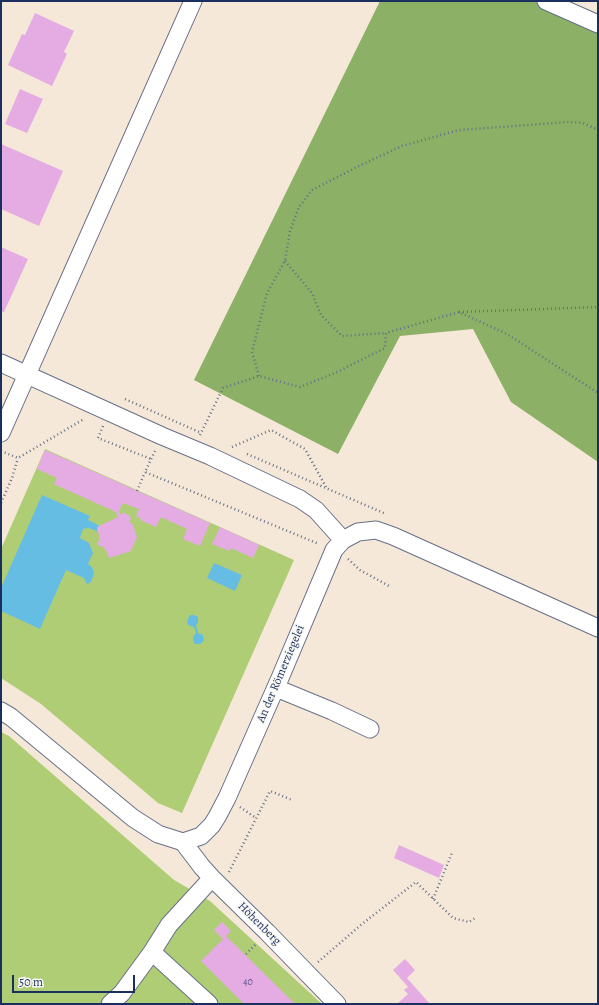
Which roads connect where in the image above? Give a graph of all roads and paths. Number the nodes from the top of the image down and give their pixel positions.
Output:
1 (193, 1) edge
2 (546, 1) edge
3 (598, 24) edge
4 (598, 130) edge
5 (286, 262) junction
6 (598, 307) edge
7 (459, 312) junction
8 (386, 333) junction
9 (1, 363) edge
10 (27, 375) junction
11 (258, 376) junction
12 (598, 393) edge
13 (118, 396) dead end
14 (96, 411) junction
15 (2, 432) edge
16 (201, 433) junction
17 (162, 436) junction
18 (207, 436) dead end
19 (226, 444) dead end
20 (232, 447) junction
21 (194, 449) junction
22 (239, 450) dead end
23 (1, 451) edge
24 (246, 453) dead end
25 (18, 458) junction
26 (151, 459) junction
27 (145, 472) junction
28 (326, 487) junction
29 (137, 491) dead end
30 (1, 503) edge
31 (390, 516) dead end
32 (338, 545) junction
33 (389, 586) dead end
34 (598, 628) edge
35 (276, 688) junction
36 (1, 711) edge
37 (370, 729) dead end
38 (292, 800) dead end
39 (183, 842) junction
40 (452, 853) dead end
41 (217, 883) junction
42 (434, 899) junction
43 (475, 918) dead end
44 (152, 952) junction
45 (306, 972) junction
46 (110, 1004) edge
47 (209, 1004) edge
48 (337, 1004) edge

1 - 10 street
2 - 3 street
4 - 5 path
5 - 8 path
5 - 11 path
6 - 7 path
7 - 8 path
7 - 12 path
8 - 11 path
9 - 10 street
10 - 14 street
10 - 15 street
11 - 16 path
13 - 16 path
14 - 17 street
14 - 25 path
14 - 26 path
16 - 18 path
16 - 21 path
17 - 21 street
17 - 26 path
19 - 20 path
20 - 22 path
20 - 28 path
21 - 32 street
23 - 25 path
24 - 28 path
25 - 30 path
26 - 27 path
27 - 29 path
27 - 32 path
28 - 31 path
32 - 33 path
32 - 34 street
32 - 35 street, An der Römerziegelei
35 - 37 street
35 - 39 street, An der Römerziegelei
36 - 39 street
38 - 41 path
39 - 41 street, Höhenberg
40 - 42 path
41 - 44 street
41 - 45 street, Höhenberg
42 - 43 path
42 - 45 path
44 - 46 street
44 - 47 street
45 - 48 street, Höhenberg

